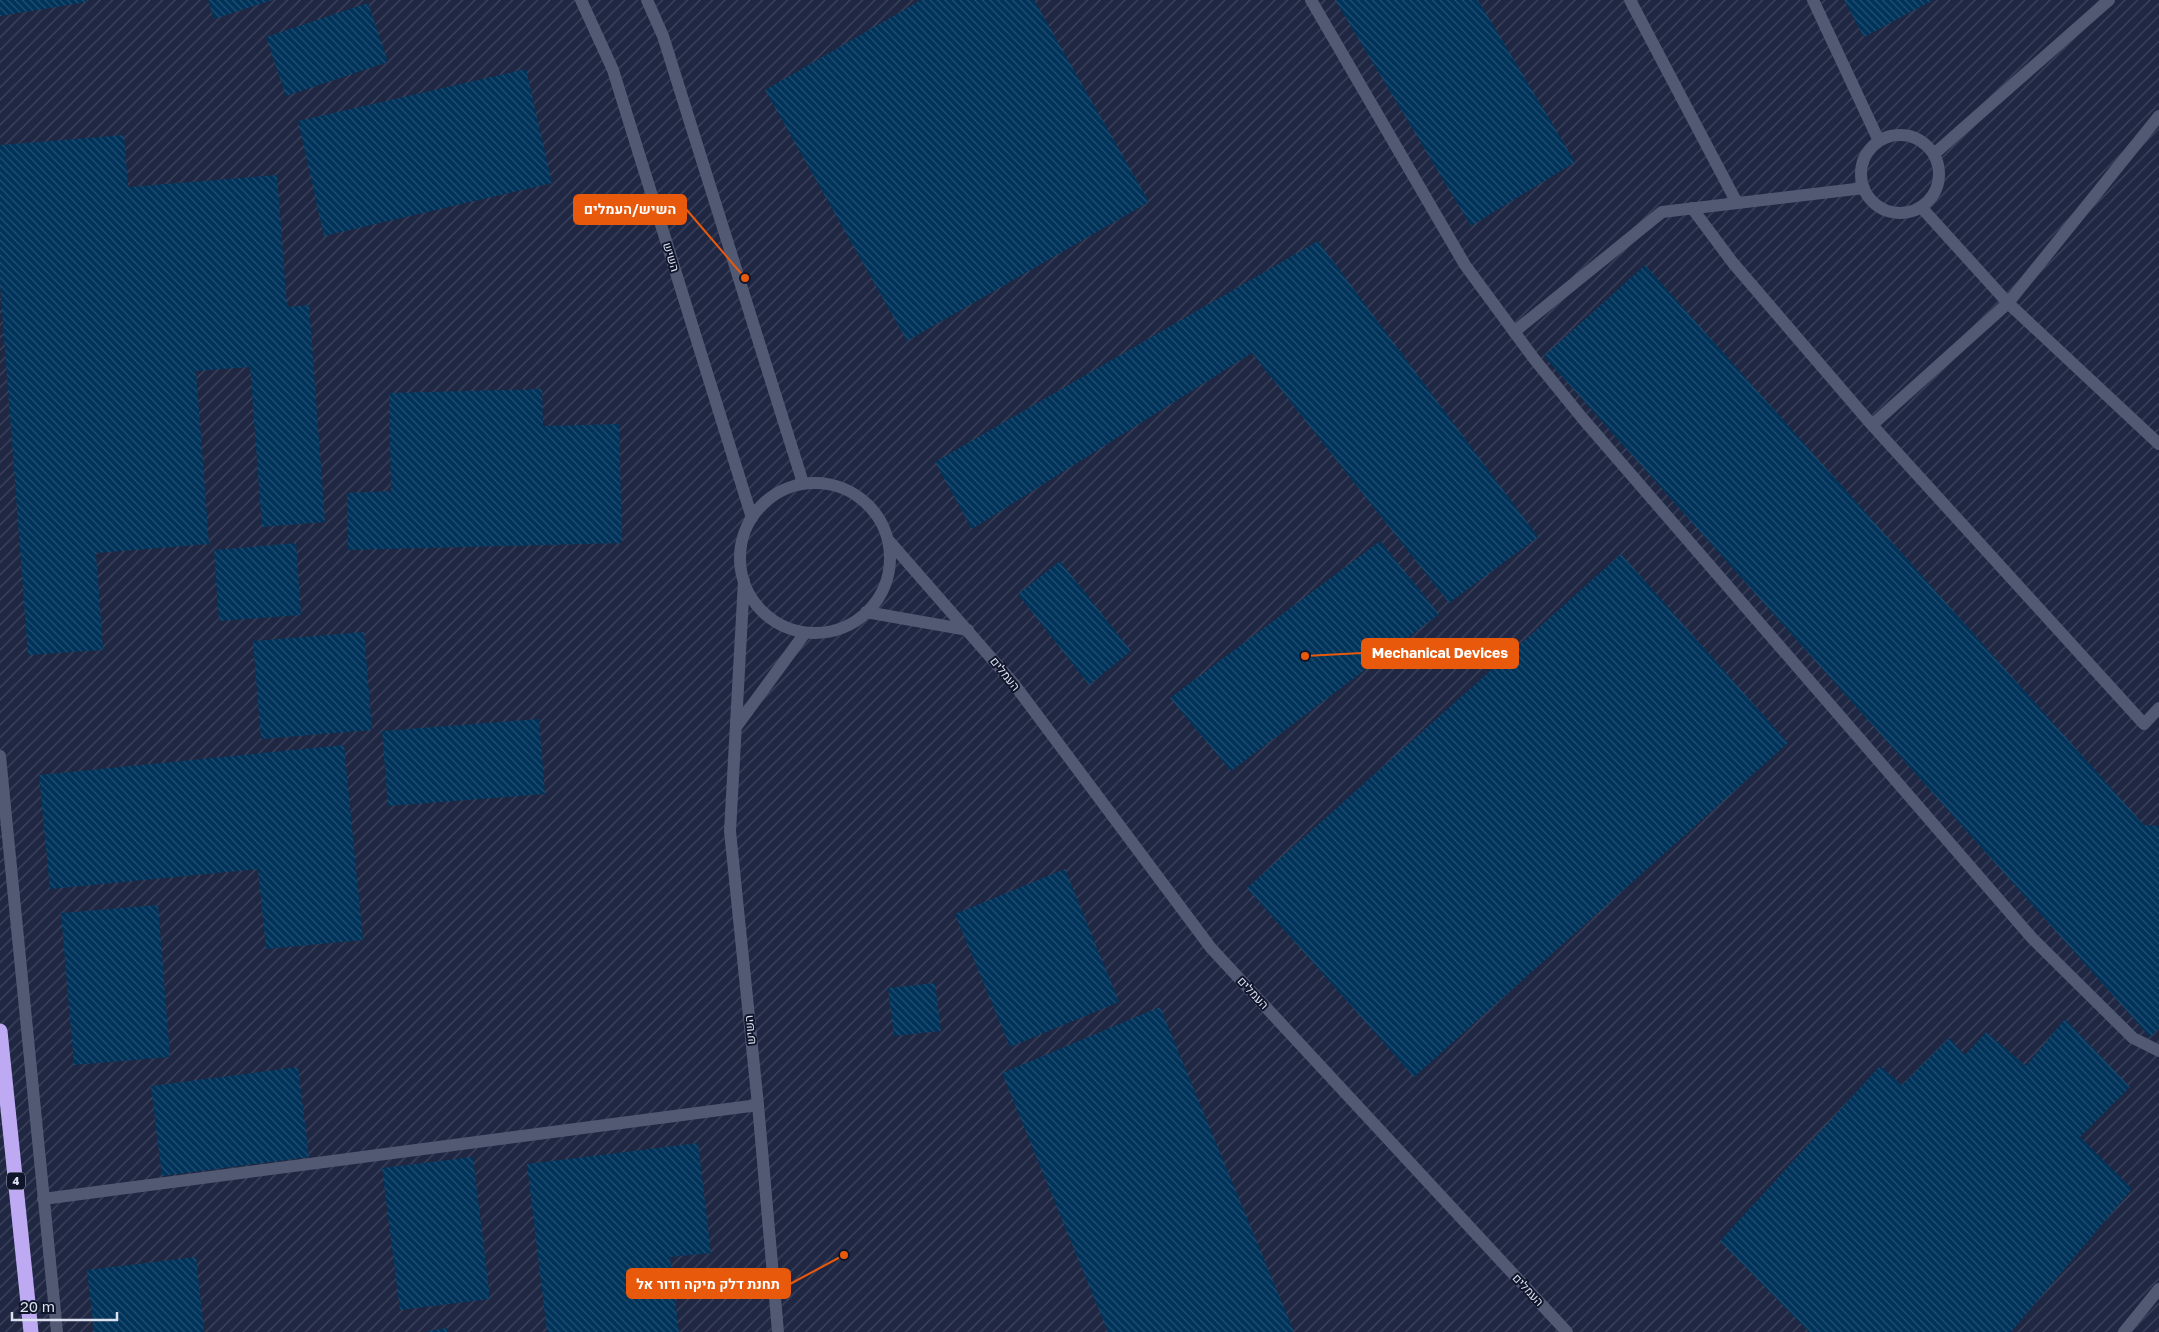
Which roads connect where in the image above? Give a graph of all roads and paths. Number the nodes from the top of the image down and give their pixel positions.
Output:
1 (581, 0) edge
2 (647, 0) edge
3 (1311, 0) edge
4 (1630, 0) edge
5 (1812, 0) edge
6 (2110, 0) edge
7 (2159, 116) edge
8 (1879, 140) junction
9 (1934, 154) junction
10 (1864, 188) junction
11 (1737, 202) junction
12 (1921, 207) junction
13 (1692, 208) junction
14 (2008, 303) junction
15 (1514, 332) junction
16 (1872, 425) junction
17 (2159, 444) edge
18 (803, 483) junction
19 (752, 518) junction
20 (889, 541) junction
21 (744, 581) junction
22 (866, 612) junction
23 (968, 630) junction
24 (805, 633) junction
25 (2159, 708) edge
26 (736, 727) junction
27 (0, 756) edge
28 (0, 1031) edge
29 (2159, 1052) edge
30 (758, 1105) junction
31 (43, 1199) junction
32 (2159, 1288) edge
33 (31, 1332) edge
34 (57, 1332) edge
35 (778, 1332) edge
36 (1567, 1332) edge
37 (2124, 1332) edge

1 - 19 street, השיש
2 - 18 street
3 - 15 street
4 - 11 street
5 - 8 street
6 - 9 street
7 - 14 street
8 - 9 street
8 - 10 street
9 - 12 street
10 - 11 street
10 - 12 street
11 - 13 street
12 - 14 street
13 - 15 street
13 - 16 street
14 - 16 street
14 - 17 street
15 - 29 street
16 - 25 street
18 - 19 street
18 - 20 street
19 - 21 street
20 - 22 street
20 - 23 street, העמלים
21 - 24 street
21 - 26 street, השיש
22 - 23 street
22 - 24 street
23 - 36 street, העמלים
24 - 26 street
26 - 30 street, השיש
27 - 31 street
28 - 33 highway, 4
30 - 31 street
30 - 35 street, השיש
31 - 34 street
32 - 37 street

